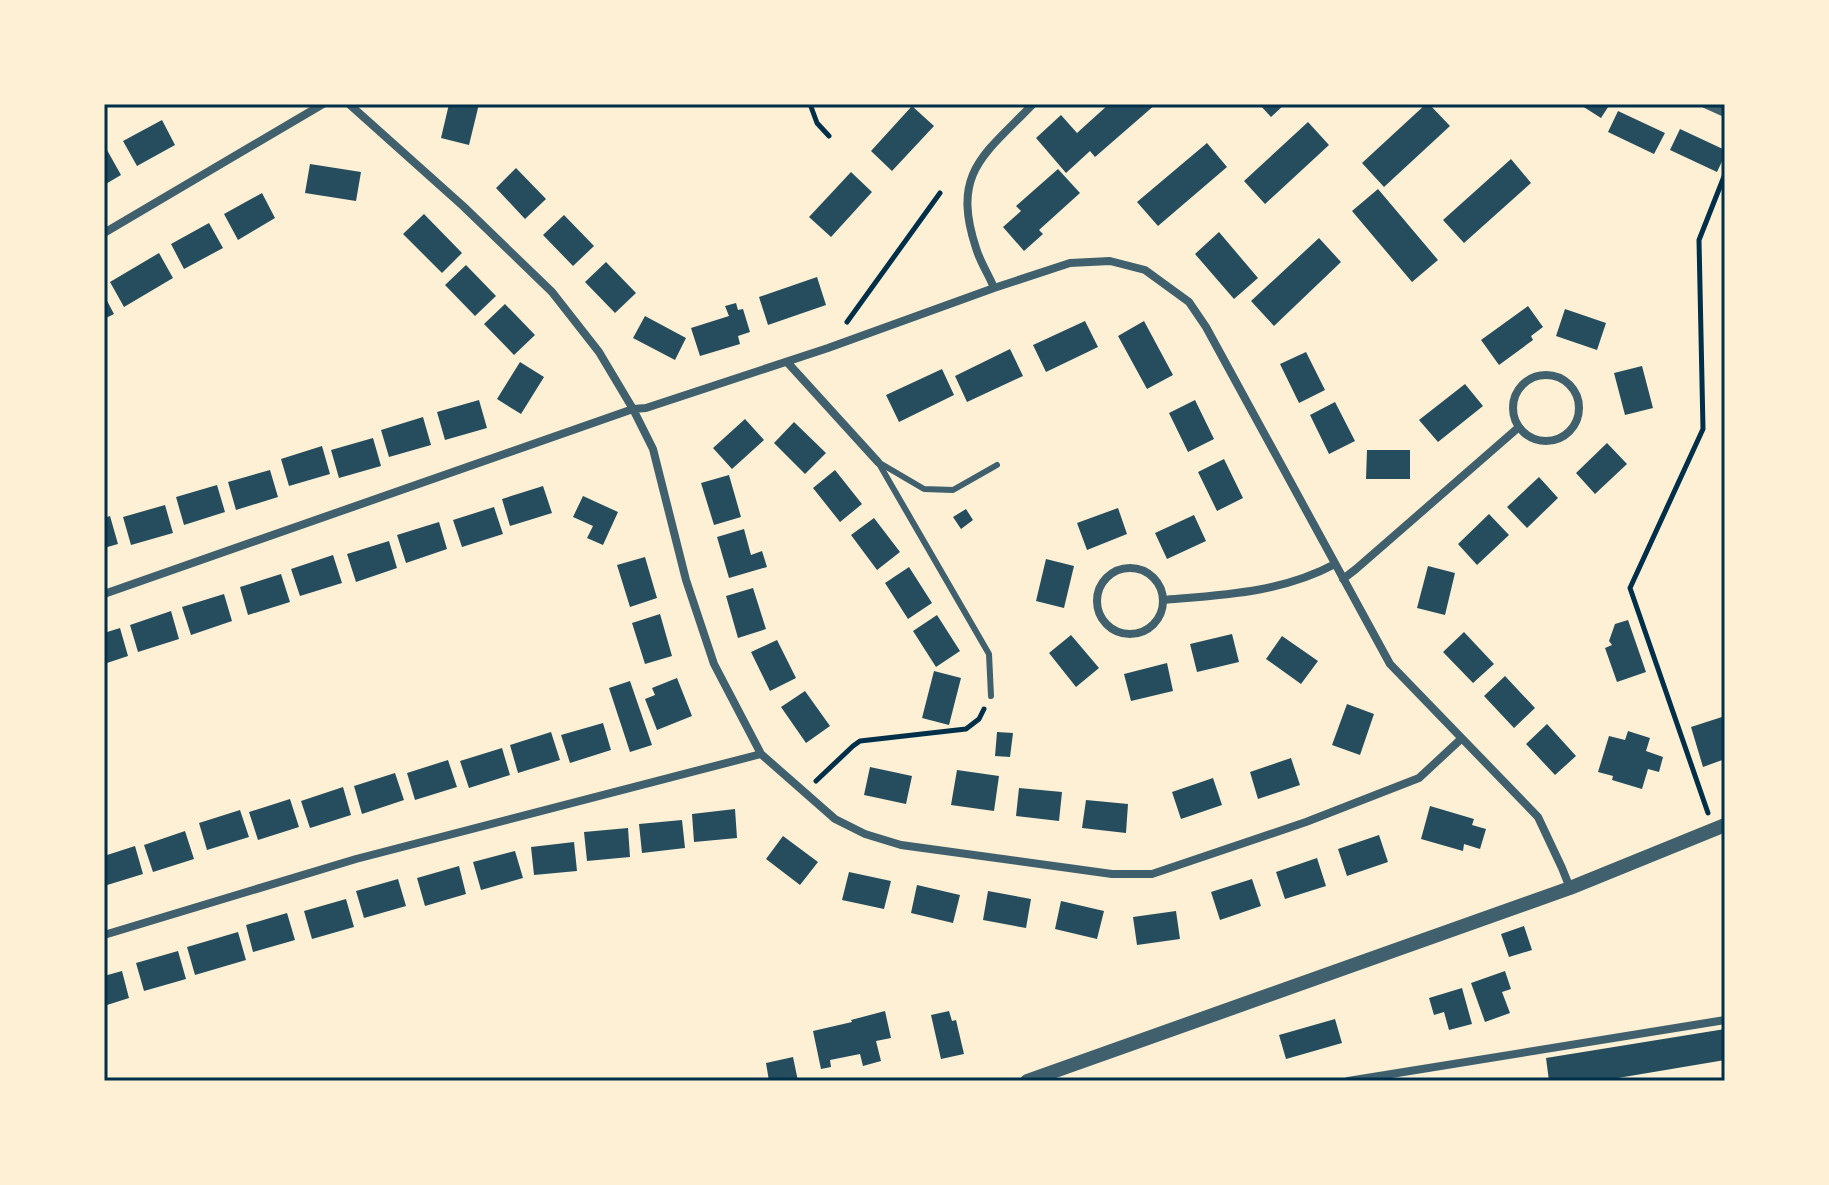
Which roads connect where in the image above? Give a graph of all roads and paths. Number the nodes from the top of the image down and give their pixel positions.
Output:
1 (323, 104) edge
2 (349, 104) edge
3 (810, 104) edge
4 (1033, 104) edge
5 (1705, 104) edge
6 (1725, 113) edge
7 (829, 136) dead end
8 (1725, 174) edge
9 (940, 193) dead end
10 (104, 233) edge
11 (994, 288) junction
12 (828, 348) junction
13 (787, 362) junction
14 (633, 409) junction
15 (1519, 427) junction
16 (878, 462) junction
17 (997, 465) dead end
18 (1335, 564) junction
19 (1343, 579) junction
20 (104, 594) edge
21 (1163, 600) junction
22 (991, 696) joint
23 (1461, 739) junction
24 (761, 754) junction
25 (805, 794) junction
26 (1720, 827) edge
27 (1570, 888) junction
28 (104, 935) edge
29 (1725, 1020) edge
30 (1027, 1081) edge
31 (1348, 1081) edge

1 - 10 street
2 - 14 street
3 - 7 path
4 - 11 street
5 - 6 street
8 - 26 path
9 - 12 path
11 - 12 street
11 - 18 street
12 - 13 street
13 - 14 street
13 - 16 street
14 - 20 street
14 - 24 street
15 - 15 street
15 - 19 street
16 - 17 lane
16 - 22 lane
18 - 19 street
18 - 21 street
19 - 23 street
21 - 21 street
22 - 25 path
23 - 25 street
23 - 27 street
24 - 25 street
24 - 28 street
26 - 27 street
27 - 30 street
29 - 31 street

